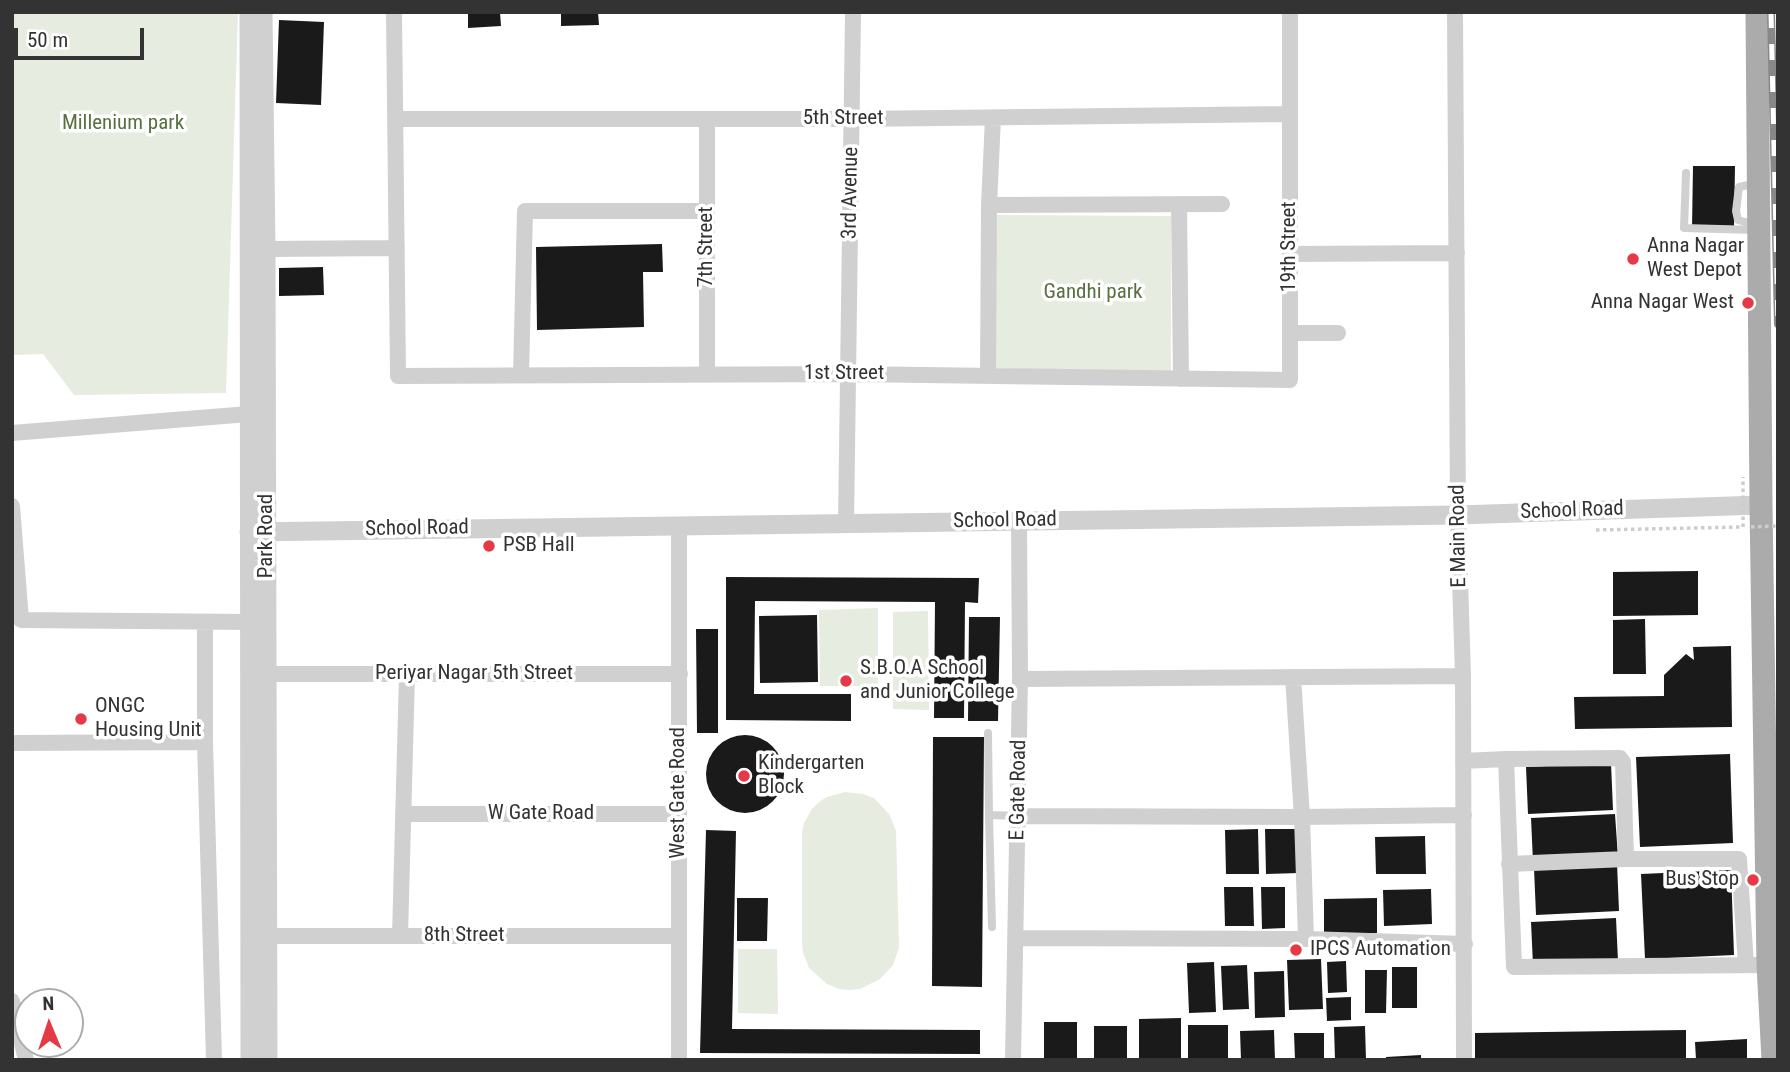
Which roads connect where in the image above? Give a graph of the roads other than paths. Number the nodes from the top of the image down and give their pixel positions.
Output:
1 (249, 12) edge
2 (263, 12) edge
3 (394, 12) edge
4 (853, 12) edge
5 (1290, 12) edge
6 (1455, 12) edge
7 (1757, 12) edge
8 (1290, 114) junction
9 (993, 118) junction
10 (395, 119) junction
11 (707, 119) junction
12 (852, 119) junction
13 (1686, 173) dead end
14 (1222, 204) dead end
15 (989, 205) junction
16 (1179, 205) junction
17 (707, 211) junction
18 (1759, 228) junction
19 (397, 248) junction
20 (266, 249) junction
21 (1457, 253) junction
22 (1290, 254) junction
23 (1290, 333) junction
24 (1338, 333) dead end
25 (849, 374) junction
26 (521, 375) junction
27 (706, 375) junction
28 (988, 376) junction
29 (1181, 379) junction
30 (1290, 380) joint
31 (249, 414) junction
32 (12, 433) edge
33 (1760, 505) junction
34 (12, 506) edge
35 (1458, 515) junction
36 (1019, 521) junction
37 (846, 524) junction
38 (679, 526) junction
39 (258, 532) junction
40 (205, 622) junction
41 (249, 622) junction
42 (259, 674) junction
43 (407, 674) junction
44 (680, 674) junction
45 (1463, 676) junction
46 (1293, 677) junction
47 (1020, 679) junction
48 (988, 733) dead end
49 (205, 742) junction
50 (12, 743) edge
51 (1506, 759) junction
52 (1463, 761) junction
53 (403, 814) junction
54 (679, 814) junction
55 (989, 815) junction
56 (1464, 815) junction
57 (1018, 816) junction
58 (1302, 817) junction
59 (1626, 859) junction
60 (1509, 864) junction
61 (992, 927) dead end
62 (258, 936) junction
63 (400, 936) junction
64 (679, 936) junction
65 (1017, 938) junction
66 (1306, 939) junction
67 (1465, 944) junction
68 (1757, 965) junction
69 (12, 1001) edge
70 (26, 1060) edge
71 (214, 1060) edge
72 (250, 1060) edge
73 (268, 1060) edge
74 (679, 1060) edge
75 (1013, 1060) edge
76 (1464, 1060) edge
77 (1773, 1060) edge

1 - 31 street, Park Road
2 - 20 street, Park Road
3 - 10 street
4 - 12 street, 3rd Avenue
5 - 8 street, 19th Street
6 - 21 street, E Main Road
7 - 18 main road
8 - 9 street, 5th Street
8 - 22 street, 19th Street
9 - 12 street, 5th Street
9 - 15 street
10 - 11 street, 5th Street
10 - 19 street
11 - 12 street, 5th Street
11 - 17 street, 7th Street
12 - 25 street, 3rd Avenue
13 - 18 lane
14 - 16 street
15 - 16 street
15 - 28 street
16 - 29 street
17 - 26 street
17 - 27 street, 7th Street
18 - 33 main road
19 - 20 street
19 - 26 street, 1st Street
20 - 39 street, Park Road
21 - 22 street
21 - 35 street, E Main Road
22 - 23 street, 19th Street
23 - 24 street
23 - 30 street, 19th Street
25 - 27 street, 1st Street
25 - 28 street, 1st Street
25 - 37 street, 3rd Avenue
26 - 27 street, 1st Street
28 - 29 street, 1st Street
29 - 30 street, 1st Street
31 - 32 street
31 - 39 street, Park Road
33 - 35 street, School Road
33 - 68 main road
34 - 40 street
35 - 36 street, School Road
35 - 45 street, E Main Road
36 - 37 street, School Road
36 - 47 street, E Gate Road
37 - 38 street, School Road
38 - 39 street, School Road
38 - 44 street, West Gate Road
39 - 41 street, Park Road
39 - 42 street, Park Road
40 - 41 street
40 - 49 street
41 - 42 street, Park Road
42 - 43 street, Periyar Nagar 5th Street
42 - 62 street, Park Road
43 - 44 street, Periyar Nagar 5th Street
43 - 53 street
44 - 54 street, West Gate Road
45 - 46 street
45 - 52 street, E Main Road
46 - 47 street
46 - 58 street
47 - 57 street, E Gate Road
48 - 55 lane
49 - 50 street
49 - 71 street
51 - 52 street
51 - 59 street
51 - 60 street
52 - 56 street, E Main Road
53 - 54 street, W Gate Road
53 - 63 street
54 - 64 street, West Gate Road
55 - 57 lane
55 - 61 lane
56 - 58 street
56 - 67 street, E Main Road
57 - 58 street
57 - 65 street, E Gate Road
58 - 66 street
59 - 60 street
59 - 68 street
60 - 68 street
62 - 63 street, 8th Street
62 - 72 street, Park Road
62 - 73 street, Park Road
63 - 64 street, 8th Street
64 - 74 street, West Gate Road
65 - 66 street
65 - 75 street, E Gate Road
66 - 67 street
67 - 76 street, E Main Road
68 - 77 main road
69 - 70 street

